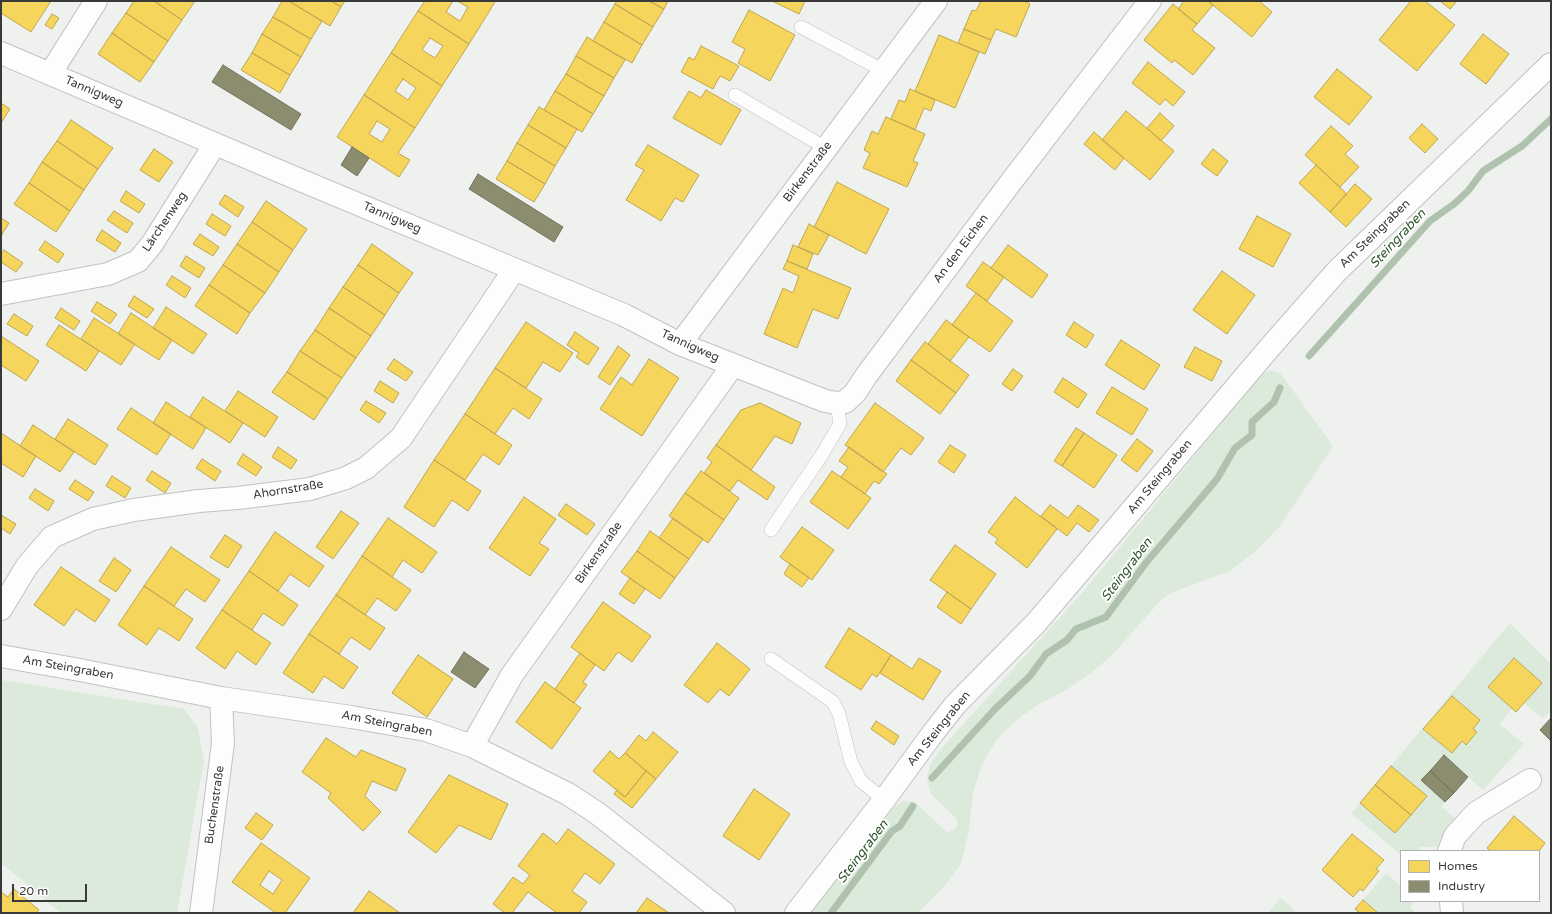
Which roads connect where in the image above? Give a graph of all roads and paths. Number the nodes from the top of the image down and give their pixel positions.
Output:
1 (96, 1) edge
2 (936, 1) edge
3 (1150, 1) edge
4 (801, 27) dead end
5 (1, 53) edge
6 (1551, 64) edge
7 (884, 71) junction
8 (50, 74) junction
9 (735, 95) dead end
10 (215, 144) junction
11 (826, 148) junction
12 (514, 270) junction
13 (1, 294) edge
14 (680, 344) junction
15 (733, 365) junction
16 (837, 403) junction
17 (771, 530) dead end
18 (1, 609) edge
19 (1, 656) edge
20 (771, 659) dead end
21 (221, 698) junction
22 (472, 746) junction
23 (1530, 780) dead end
24 (884, 800) junction
25 (1449, 850) edge
26 (1451, 902) edge
27 (201, 913) edge
28 (724, 913) edge
29 (796, 913) edge
30 (1452, 913) edge

1 - 8 street, Tannigweg
2 - 7 street, Birkenstraße
3 - 16 street, An den Eichen
4 - 7 lane
5 - 8 street, Tannigweg
6 - 24 street, Am Steingraben
7 - 11 street, Birkenstraße
8 - 10 street, Tannigweg
9 - 11 lane
10 - 12 street, Tannigweg
10 - 13 street, Lärchenweg
11 - 14 street, Birkenstraße
12 - 14 street, Tannigweg
12 - 18 street, Ahornstraße
14 - 15 street, Tannigweg
15 - 16 street
15 - 22 street, Birkenstraße
16 - 17 lane
19 - 21 street, Am Steingraben
20 - 24 lane
21 - 22 street, Am Steingraben
21 - 27 street, Buchenstraße
22 - 28 street, Am Steingraben
23 - 25 street
24 - 29 street, Am Steingraben
26 - 30 street

